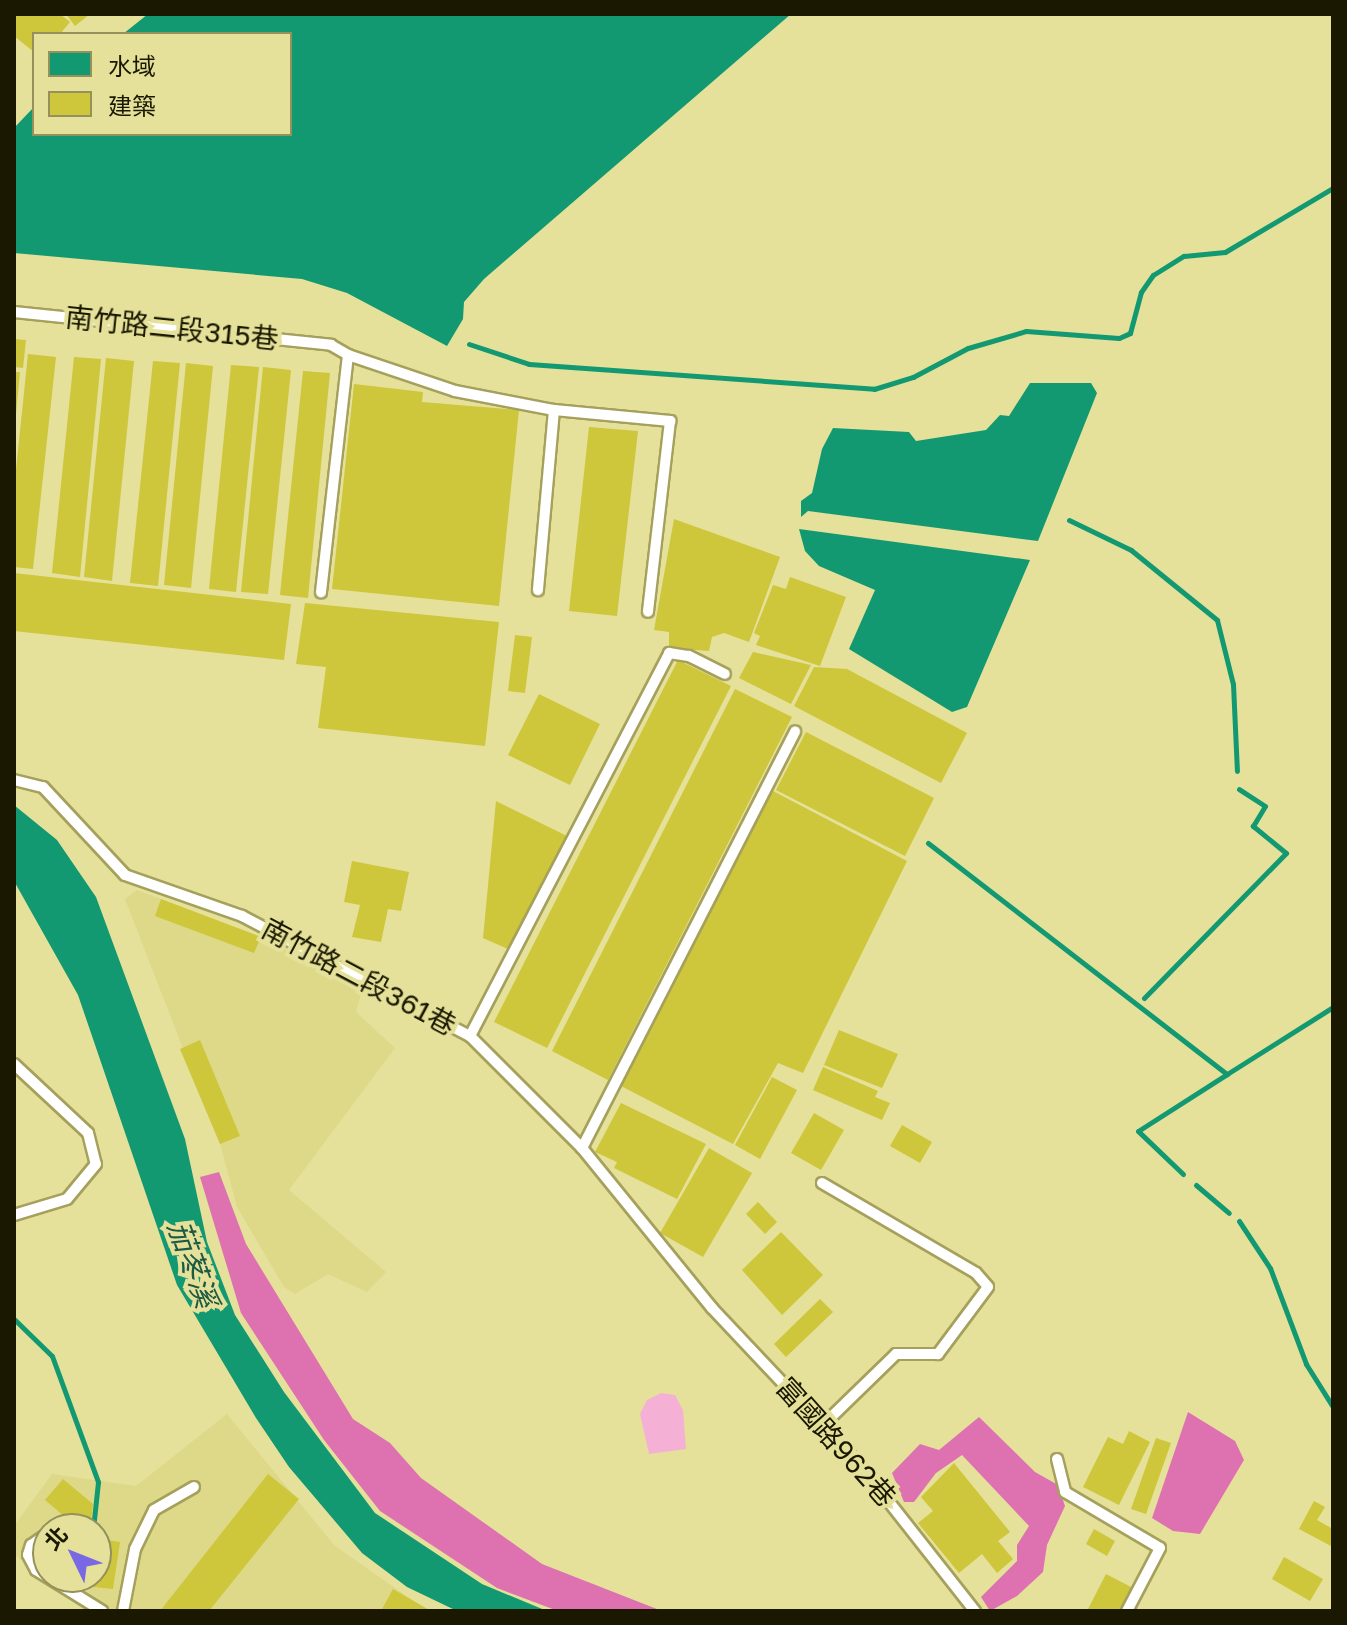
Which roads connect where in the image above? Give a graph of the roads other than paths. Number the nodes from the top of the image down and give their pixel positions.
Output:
1 (14, 312) edge
2 (348, 355) junction
3 (554, 410) junction
4 (538, 590) dead end
5 (321, 592) dead end
6 (648, 612) dead end
7 (725, 674) dead end
8 (795, 731) dead end
9 (14, 780) edge
10 (470, 1036) junction
11 (14, 1064) edge
12 (582, 1148) junction
13 (822, 1183) dead end
14 (14, 1215) edge
15 (689, 1280) joint
16 (823, 1425) junction
17 (1057, 1459) dead end
18 (194, 1487) dead end
19 (32, 1544) edge
20 (32, 1562) edge
21 (73, 1593) edge
22 (102, 1611) edge
23 (123, 1611) edge
24 (975, 1611) edge
25 (1127, 1611) edge

1 - 2 lane, 南竹路二段315巷
2 - 3 lane
2 - 5 lane
3 - 4 lane
3 - 6 lane
7 - 10 lane
8 - 12 lane
9 - 10 lane, 南竹路二段361巷
10 - 12 lane, 南竹路二段361巷
11 - 14 lane
12 - 15 lane, 南竹路二段361巷
13 - 16 lane
15 - 16 lane, 富國路962巷
16 - 24 lane, 富國路962巷
17 - 25 lane
18 - 23 lane
19 - 20 lane
21 - 22 lane

